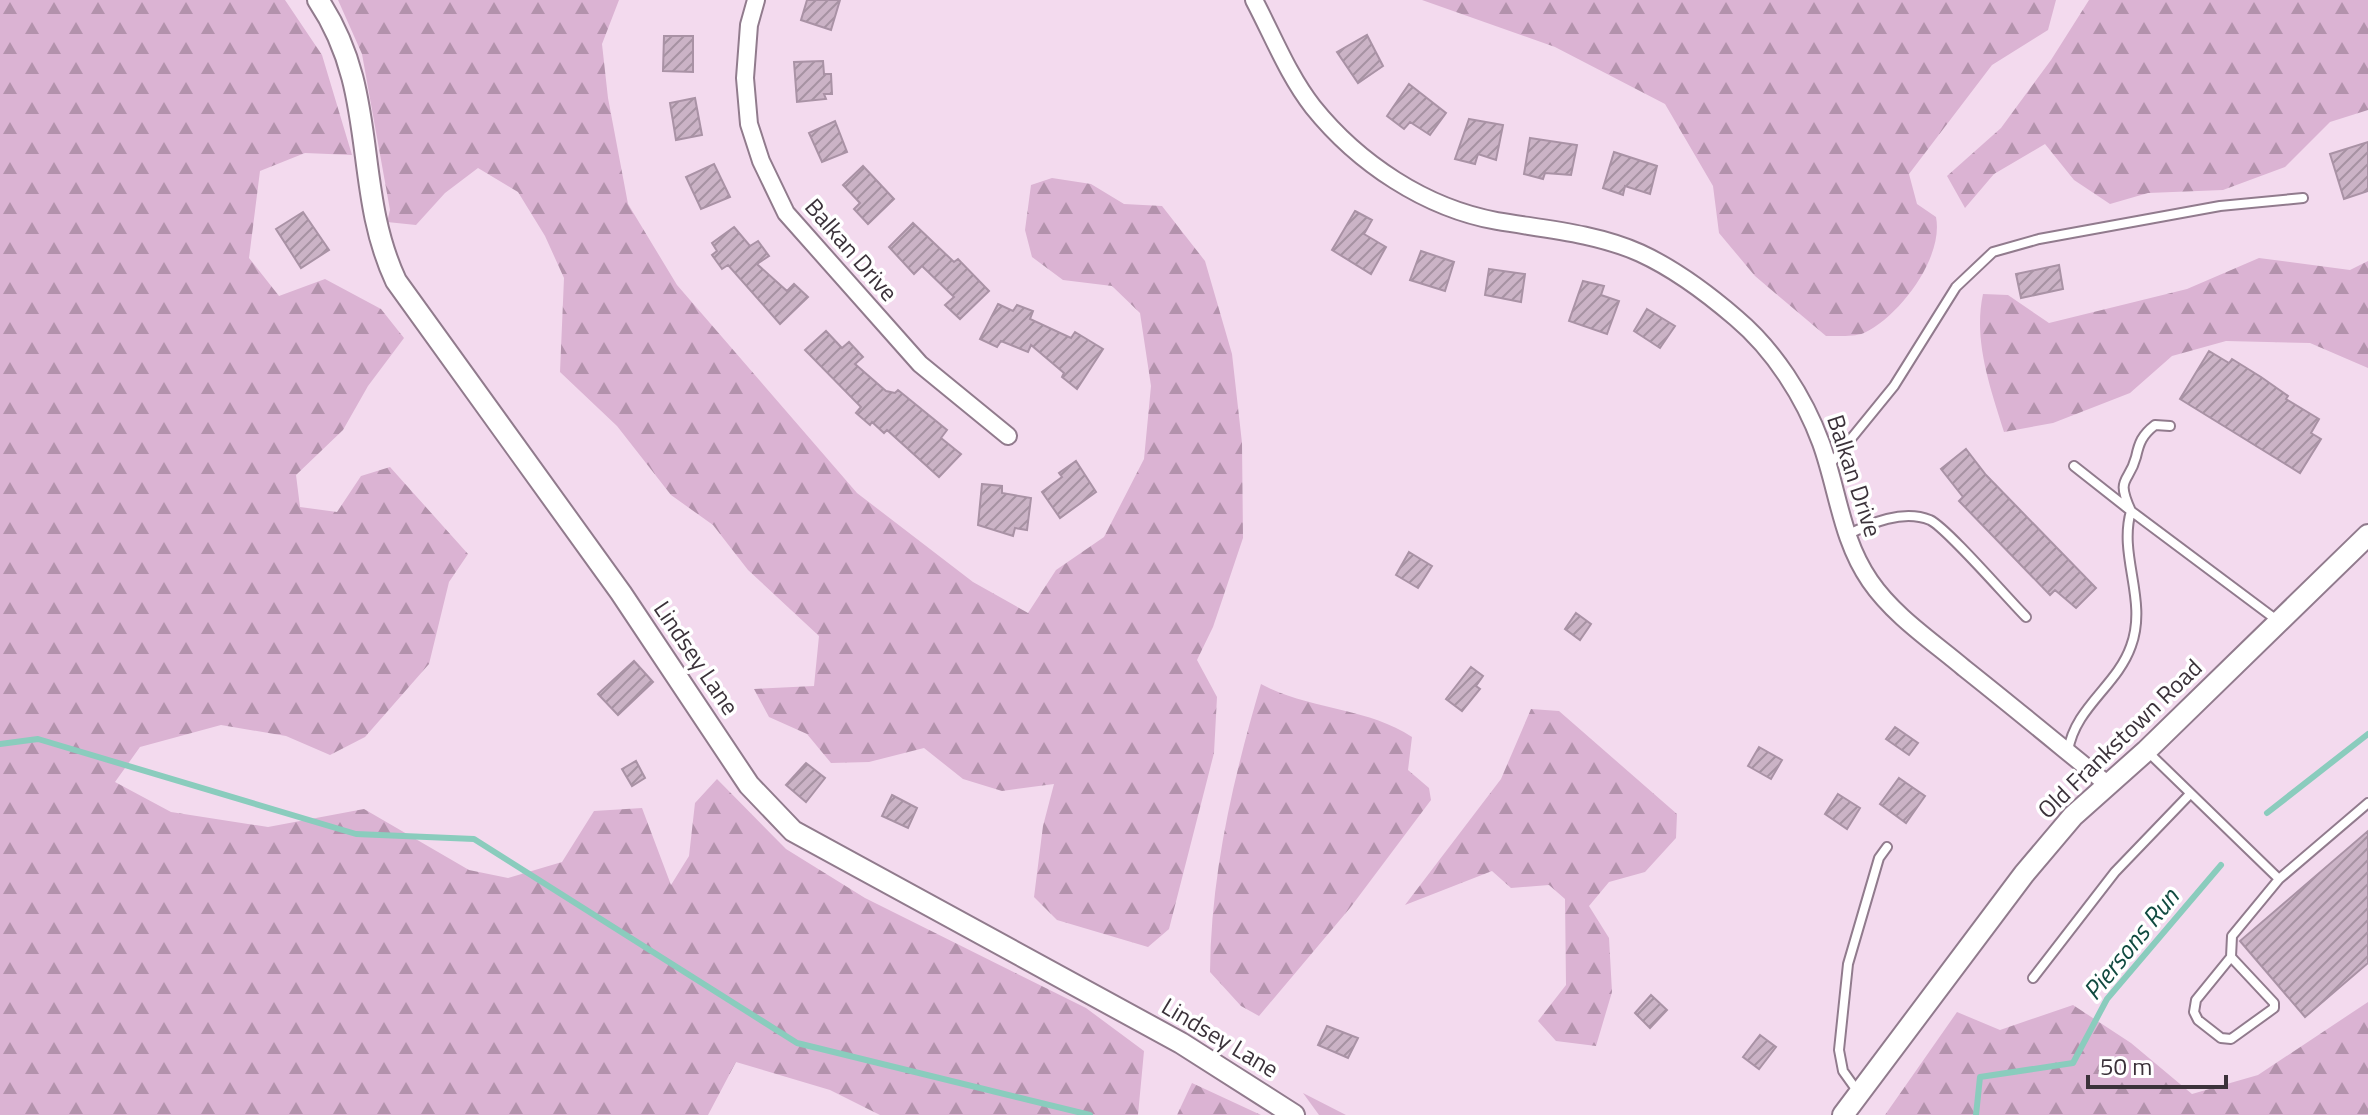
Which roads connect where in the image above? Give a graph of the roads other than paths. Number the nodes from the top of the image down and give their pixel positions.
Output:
1 (318, 0) edge
2 (756, 0) edge
3 (1254, 0) edge
4 (2303, 198) dead end
5 (2170, 426) dead end
6 (1008, 436) dead end
7 (2074, 466) dead end
8 (1827, 468) junction
9 (2131, 511) junction
10 (1847, 535) junction
11 (2368, 535) edge
12 (2026, 617) dead end
13 (2279, 622) junction
14 (2146, 751) junction
15 (2068, 752) junction
16 (2107, 784) junction
17 (2190, 794) junction
18 (2368, 803) edge
19 (1887, 847) dead end
20 (2279, 879) junction
21 (2231, 957) junction
22 (2033, 978) dead end
23 (1859, 1092) junction
24 (1294, 1115) edge
25 (1843, 1115) edge

1 - 24 street, Lindsey Lane
2 - 6 street, Balkan Drive
3 - 8 street, Balkan Drive
4 - 8 lane
5 - 9 lane
7 - 9 lane
8 - 10 street, Balkan Drive
9 - 13 lane
9 - 15 lane
10 - 12 lane
10 - 15 street, Balkan Drive
11 - 13 street, Old Frankstown Road
13 - 14 street, Old Frankstown Road
14 - 16 street, Old Frankstown Road
14 - 17 lane
15 - 16 street, Balkan Drive
16 - 23 street, Old Frankstown Road
17 - 20 lane
17 - 22 lane
18 - 20 lane
19 - 23 lane
20 - 21 lane
21 - 21 lane
23 - 25 street, Old Frankstown Road

